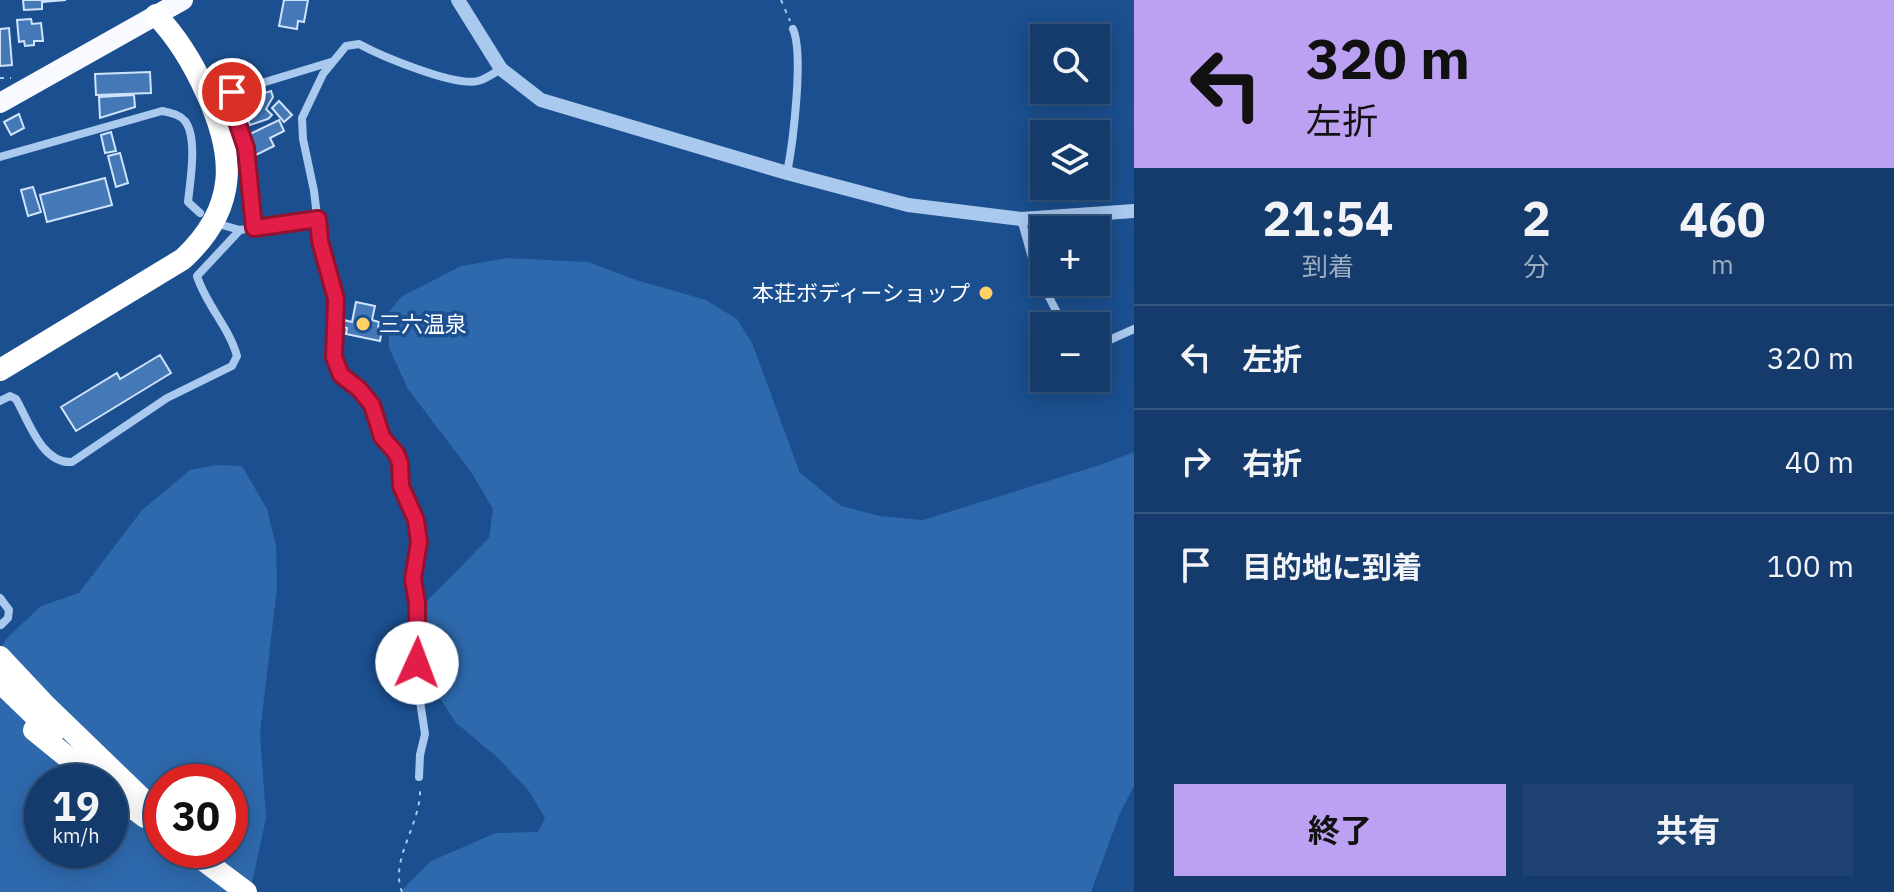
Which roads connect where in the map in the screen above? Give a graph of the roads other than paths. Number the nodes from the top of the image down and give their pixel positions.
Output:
1 (183, 0) edge
2 (458, 0) edge
3 (156, 15) junction
4 (793, 29) road end
5 (333, 61) junction
6 (501, 69) junction
7 (0, 103) edge
8 (0, 157) edge
9 (787, 173) junction
10 (1134, 211) edge
11 (200, 213) dead end
12 (318, 219) junction
13 (1021, 219) junction
14 (222, 225) dead end
15 (254, 228) junction
16 (240, 230) junction
17 (1057, 312) edge
18 (1134, 329) edge
19 (1110, 340) edge
20 (0, 354) edge
21 (0, 370) edge
22 (0, 401) edge
23 (0, 598) edge
24 (1, 625) edge
25 (0, 657) edge
26 (0, 674) edge
27 (0, 682) edge
28 (0, 703) edge
29 (76, 764) edge
30 (88, 764) edge
31 (419, 777) road end
32 (128, 799) edge
33 (144, 801) edge
34 (144, 804) edge
35 (144, 813) edge
36 (214, 868) edge
37 (225, 868) edge
38 (246, 892) edge
39 (257, 892) edge

1 - 3 highway
2 - 6 street
3 - 7 highway
3 - 20 highway
3 - 21 highway
4 - 9 street
5 - 6 street
5 - 12 street
5 - 15 street
6 - 9 street
8 - 11 street
9 - 13 street
10 - 13 street
12 - 15 street
12 - 31 street
13 - 17 street
14 - 16 street
15 - 16 street
16 - 22 street
18 - 19 street
23 - 24 street
25 - 33 highway
26 - 34 highway
27 - 30 highway
28 - 29 highway
32 - 35 highway
36 - 38 highway
37 - 39 highway

